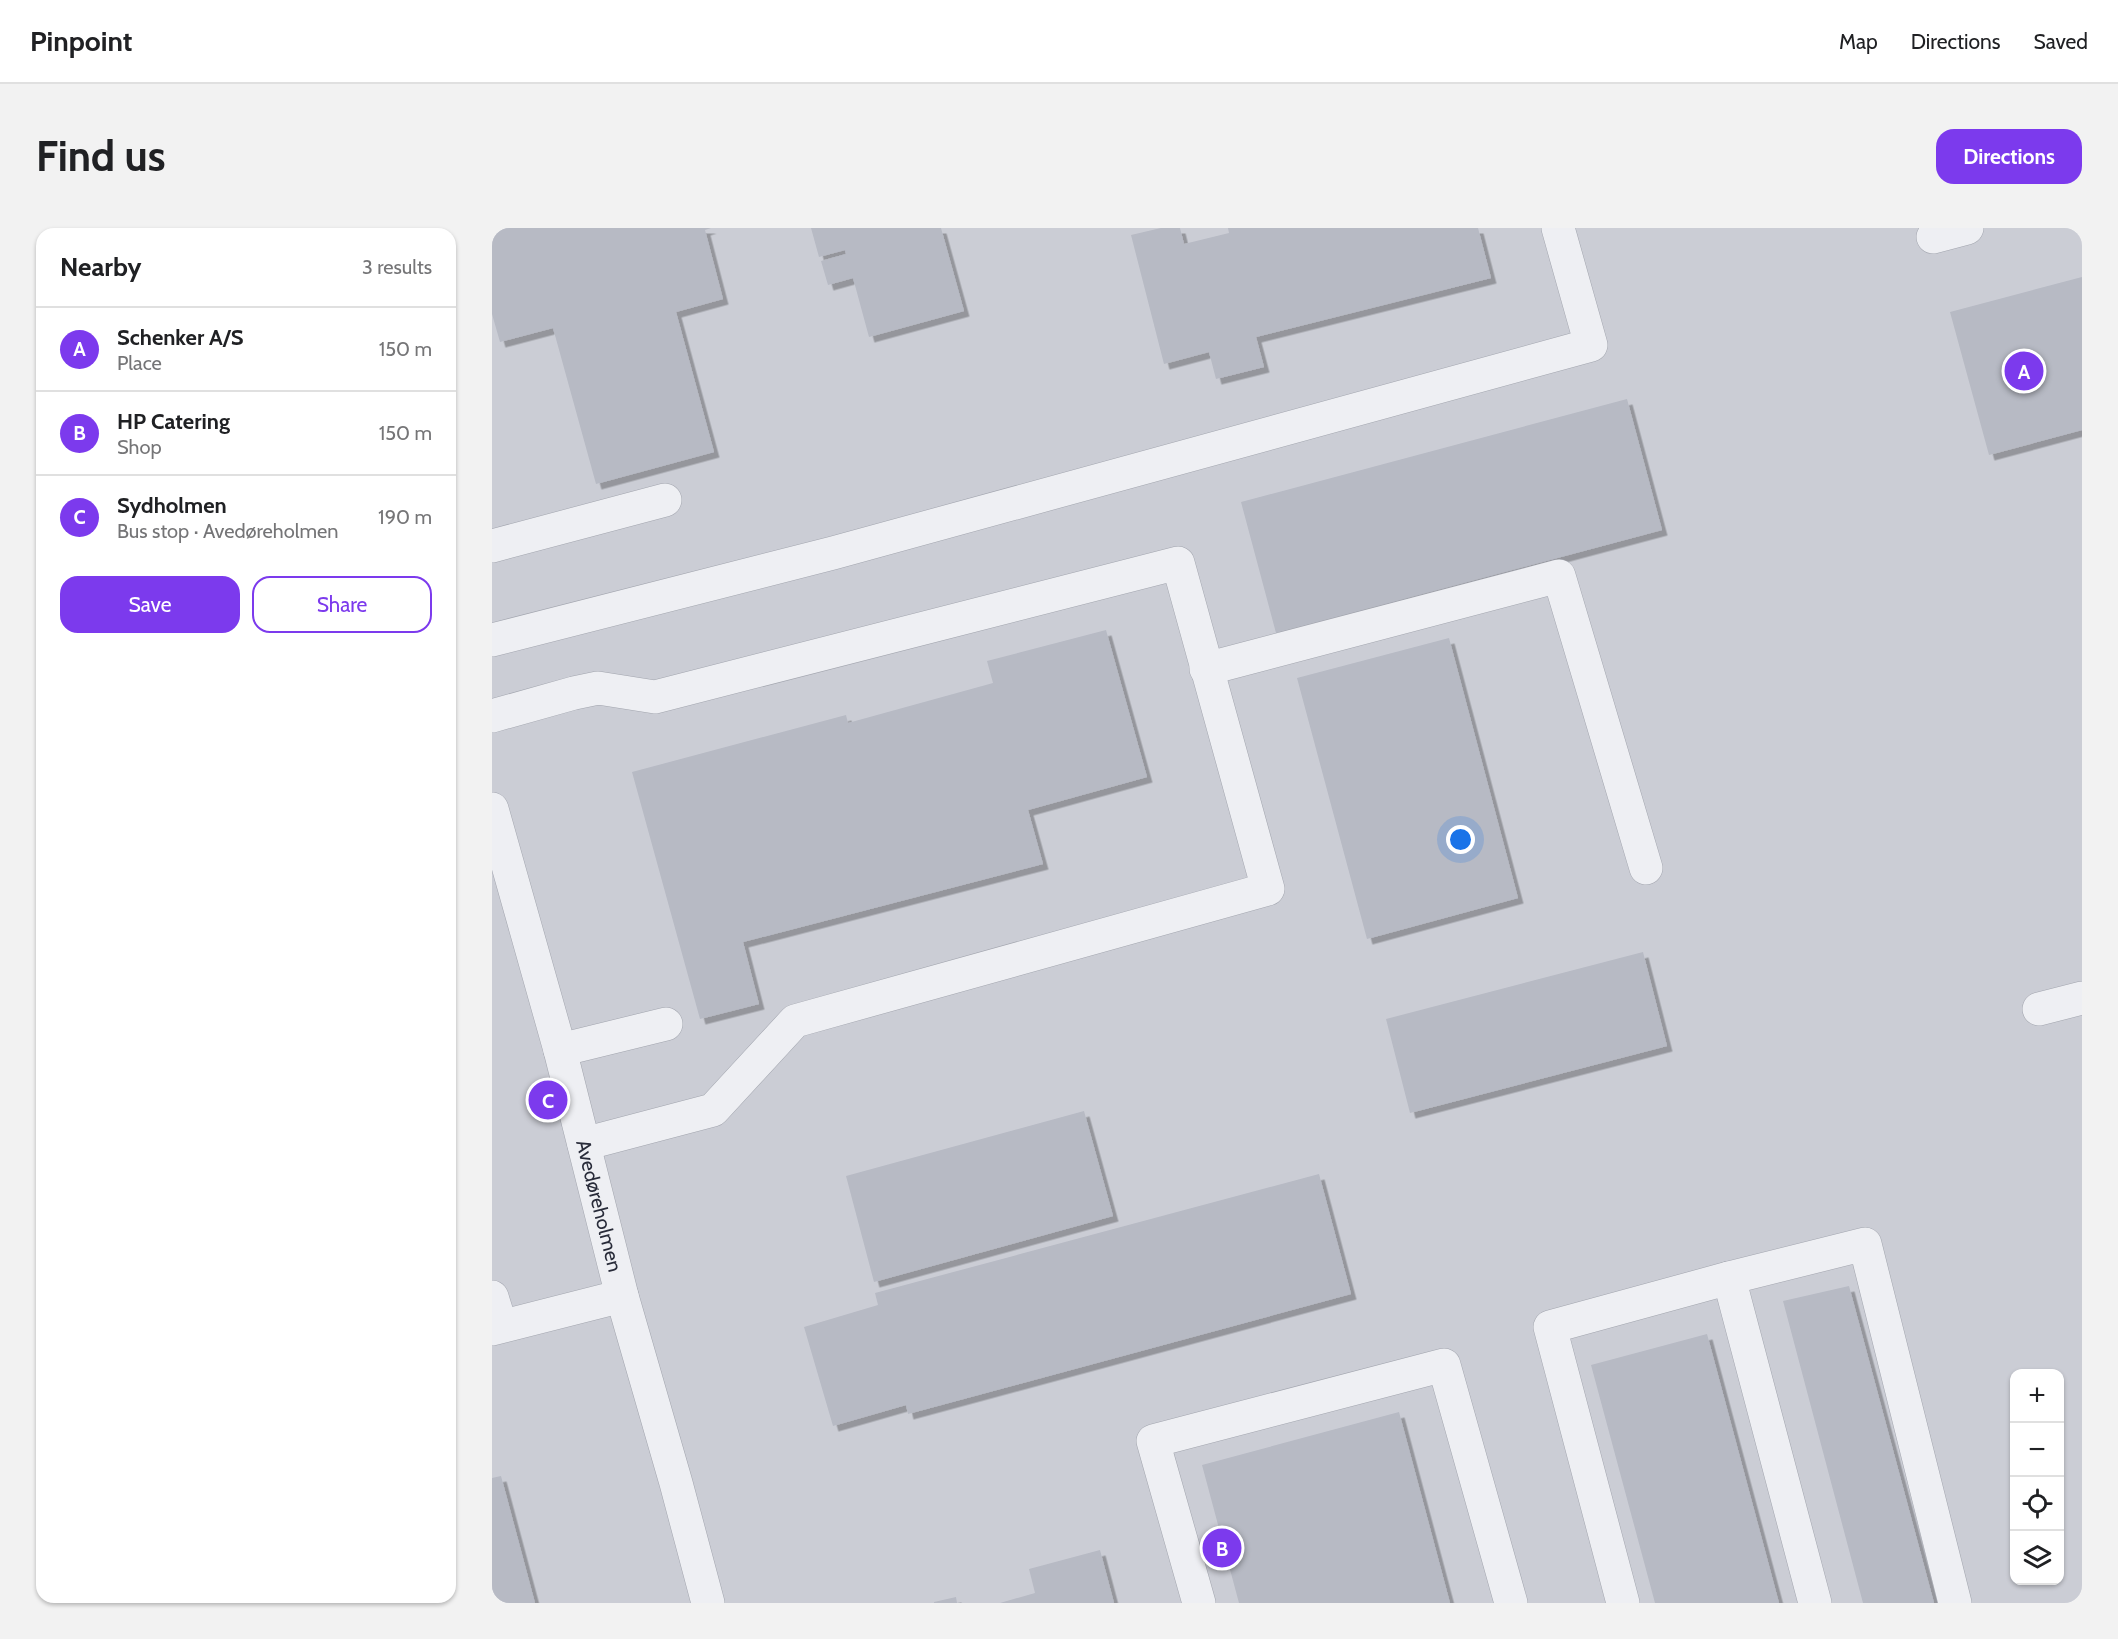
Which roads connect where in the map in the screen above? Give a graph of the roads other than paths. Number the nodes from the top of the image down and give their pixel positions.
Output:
1 (1558, 228) edge
2 (1967, 228) edge
3 (1933, 237) dead end
4 (665, 500) dead end
5 (492, 546) edge
6 (492, 640) edge
7 (1206, 669) junction
8 (492, 716) edge
9 (492, 809) edge
10 (1646, 868) dead end
11 (2082, 998) edge
12 (2039, 1009) dead end
13 (666, 1024) dead end
14 (560, 1050) junction
15 (584, 1144) junction
16 (1729, 1278) junction
17 (622, 1296) junction
18 (495, 1317) edge
19 (708, 1603) edge
20 (1199, 1603) edge
21 (1511, 1603) edge
22 (1623, 1603) edge
23 (1815, 1603) edge
24 (1955, 1603) edge

1 - 6 street
2 - 3 street
4 - 5 street
7 - 8 street
7 - 10 street
7 - 15 street
9 - 14 street, Avedøreholmen
11 - 12 street
13 - 14 street
14 - 15 street, Avedøreholmen
15 - 17 street, Avedøreholmen
16 - 22 street
16 - 23 street
16 - 24 street
17 - 18 street
17 - 19 street, Avedøreholmen
20 - 21 street

